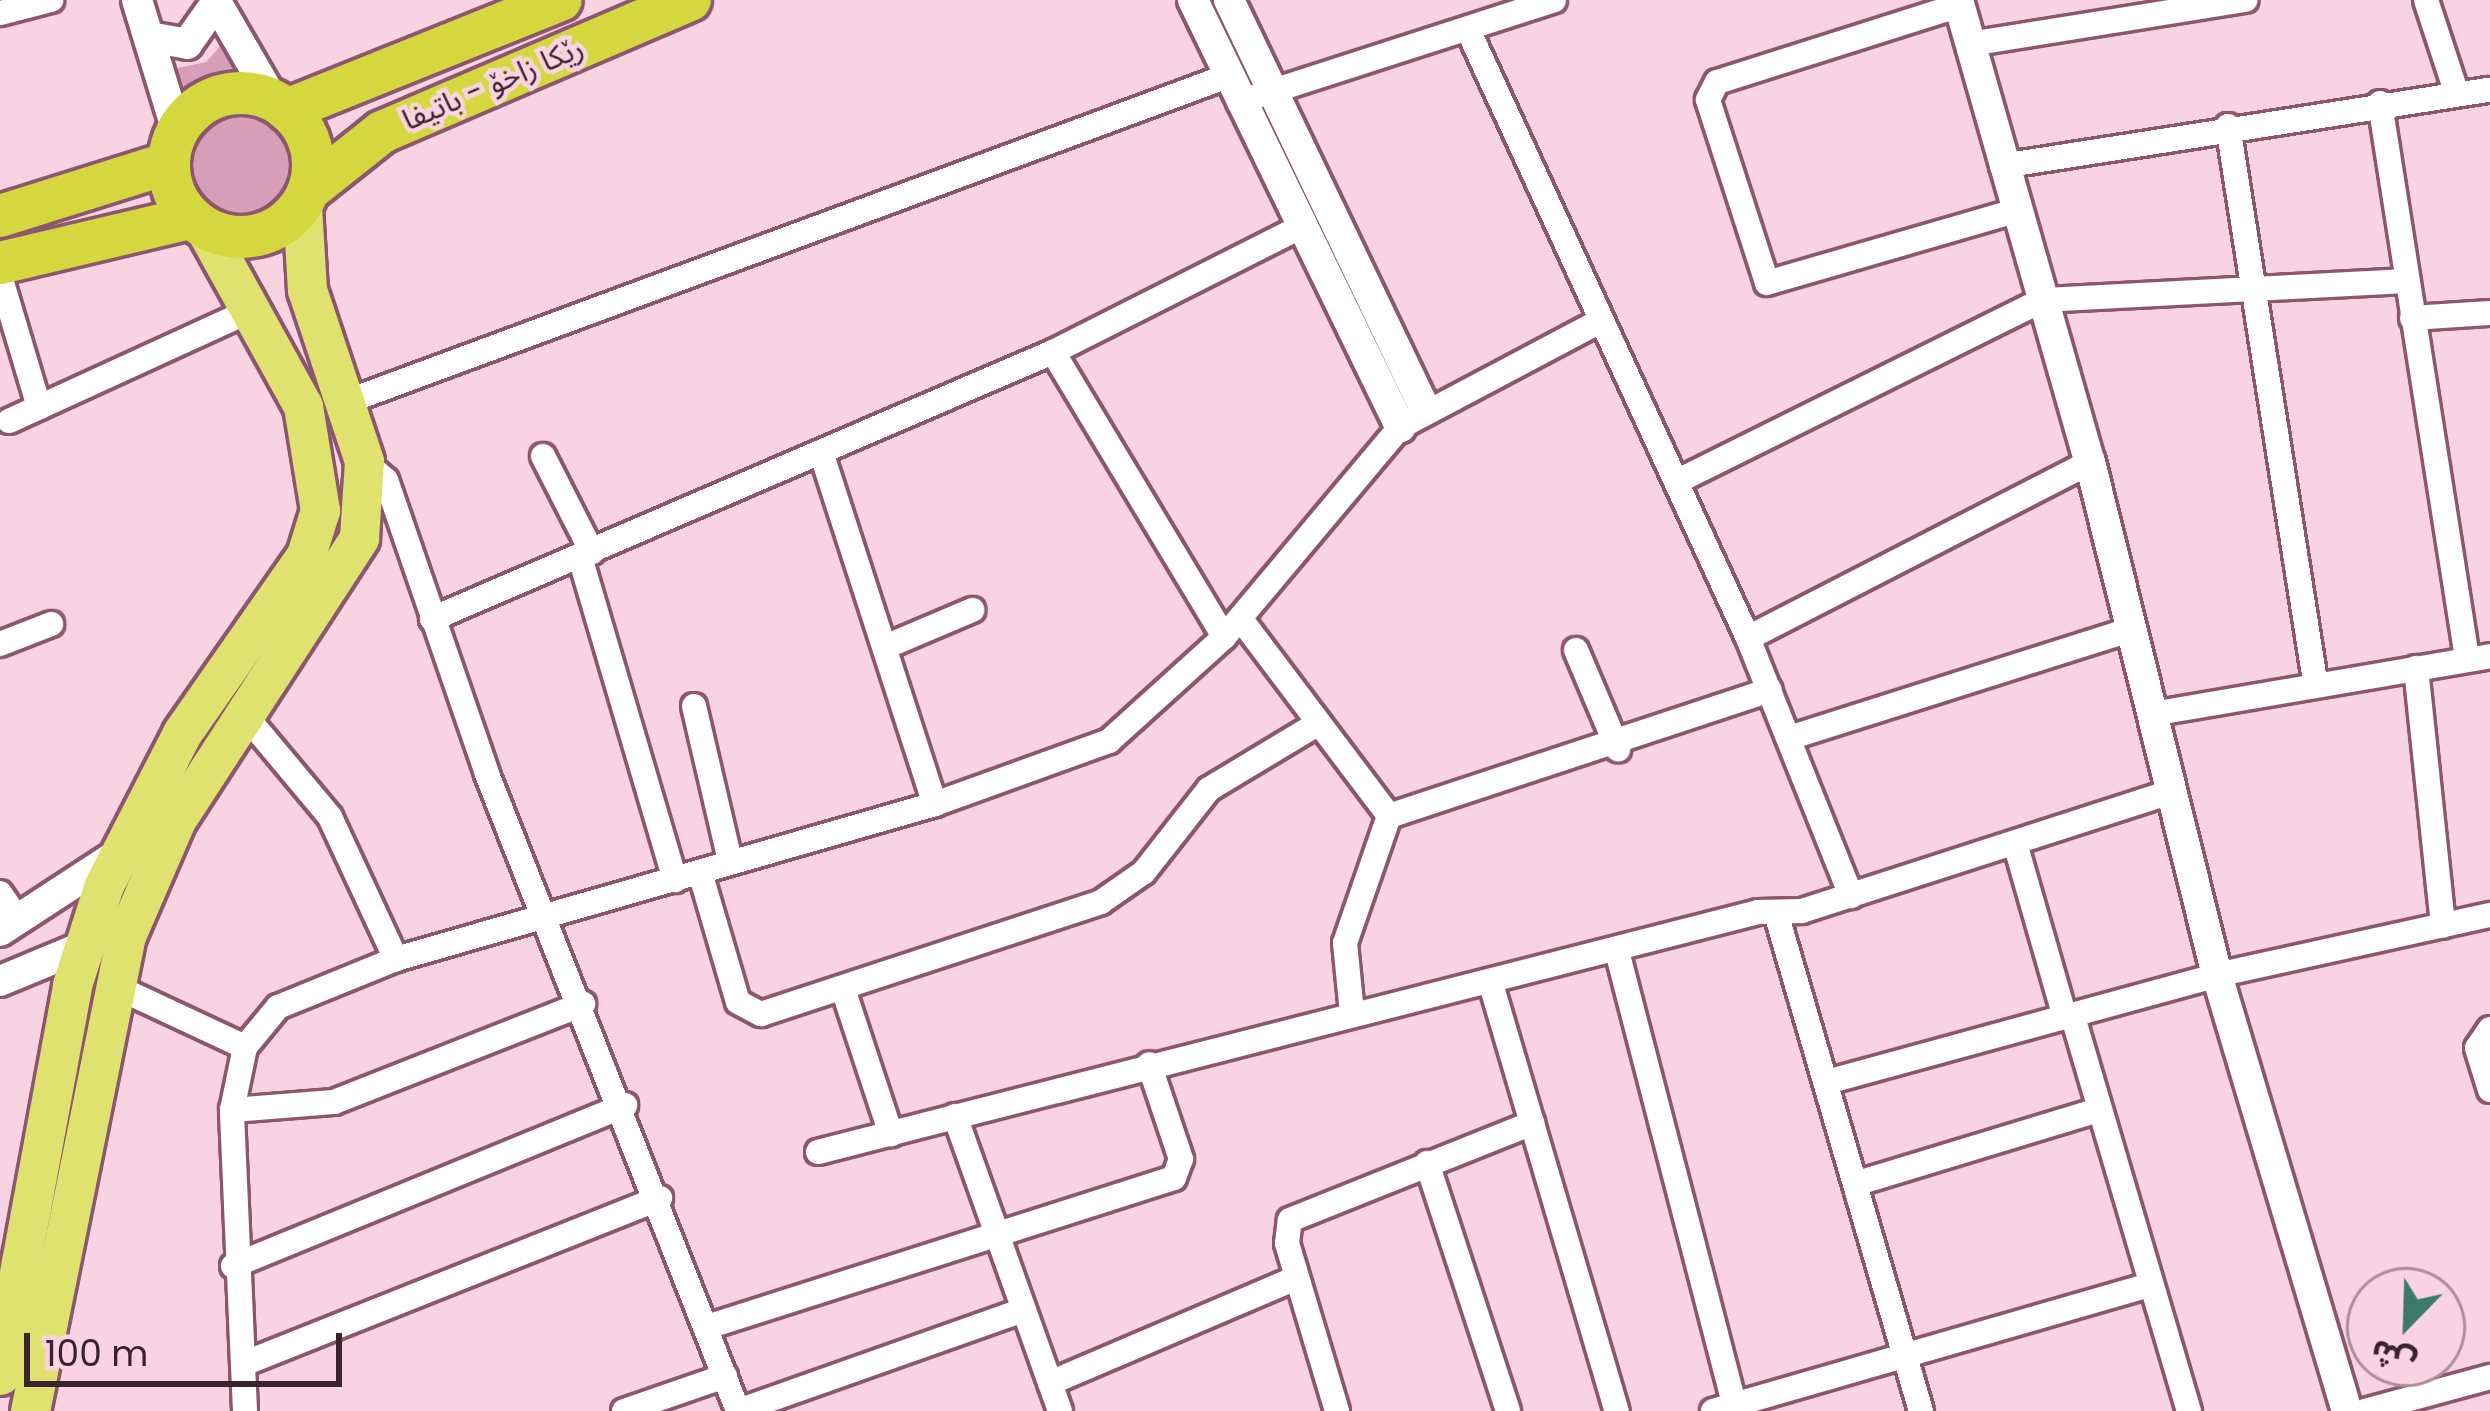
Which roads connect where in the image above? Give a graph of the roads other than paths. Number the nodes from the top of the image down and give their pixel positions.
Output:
1 (51, 0) edge
2 (137, 0) edge
3 (690, 0) edge
4 (1193, 0) edge
5 (1229, 0) edge
6 (1554, 0) edge
7 (2246, 0) edge
8 (2426, 0) edge
9 (216, 2) edge
10 (546, 2) edge
11 (1959, 3) edge
12 (2162, 6) edge
13 (0, 13) edge
14 (1470, 34) junction
15 (149, 37) junction
16 (1970, 44) junction
17 (358, 86) junction
18 (1234, 89) junction
19 (1270, 90) junction
20 (2490, 90) edge
21 (2456, 91) junction
22 (2380, 103) junction
23 (280, 105) junction
24 (2228, 126) junction
25 (382, 131) junction
26 (173, 147) junction
27 (2002, 166) junction
28 (103, 188) junction
29 (306, 198) junction
30 (2015, 211) junction
31 (0, 216) edge
32 (197, 222) junction
33 (1298, 228) junction
34 (127, 233) junction
35 (0, 263) edge
36 (0, 276) edge
37 (2405, 281) junction
38 (2254, 286) junction
39 (307, 290) junction
40 (2043, 300) junction
41 (256, 308) junction
42 (2490, 314) edge
43 (2412, 318) junction
44 (1600, 321) junction
45 (1052, 352) junction
46 (346, 402) junction
47 (39, 407) junction
48 (1413, 418) junction
49 (9, 421) dead end
50 (822, 455) junction
51 (543, 456) dead end
52 (364, 461) junction
53 (2090, 462) junction
54 (1678, 481) junction
55 (586, 555) junction
56 (972, 610) dead end
57 (432, 620) junction
58 (52, 624) dead end
59 (1232, 628) junction
60 (2132, 629) junction
61 (1748, 638) junction
62 (0, 644) edge
63 (884, 647) junction
64 (1576, 650) dead end
65 (2479, 657) edge
66 (2416, 668) junction
67 (2315, 681) junction
68 (1770, 690) junction
69 (694, 706) dead end
70 (244, 714) junction
71 (2152, 714) junction
72 (1319, 723) junction
73 (1789, 738) junction
74 (1618, 749) junction
75 (2168, 794) junction
76 (935, 804) junction
77 (1389, 816) junction
78 (2015, 843) junction
79 (116, 856) junction
80 (730, 861) junction
81 (700, 872) junction
82 (676, 880) junction
83 (0, 893) edge
84 (1851, 896) junction
85 (1776, 913) junction
86 (2490, 915) edge
87 (546, 916) junction
88 (9, 926) edge
89 (2443, 926) junction
90 (84, 946) junction
91 (1617, 951) junction
92 (396, 959) junction
93 (2217, 975) junction
94 (0, 981) edge
95 (110, 984) junction
96 (1491, 984) junction
97 (843, 989) junction
98 (583, 1004) junction
99 (1352, 1013) junction
100 (2069, 1017) junction
101 (2490, 1029) edge
102 (245, 1047) junction
103 (1149, 1064) junction
104 (1827, 1082) junction
105 (2490, 1090) edge
106 (625, 1105) junction
107 (232, 1110) junction
108 (2099, 1110) junction
109 (955, 1117) junction
110 (1532, 1124) junction
111 (891, 1134) junction
112 (818, 1152) dead end
113 (1427, 1163) junction
114 (1858, 1184) junction
115 (660, 1198) junction
116 (994, 1231) junction
117 (233, 1266) junction
118 (1296, 1278) junction
119 (2150, 1286) junction
120 (1023, 1310) junction
121 (6, 1312) edge
122 (707, 1328) junction
123 (1903, 1351) junction
124 (243, 1364) junction
125 (0, 1375) edge
126 (725, 1376) junction
127 (2490, 1377) edge
128 (1050, 1383) junction
129 (1724, 1408) edge
130 (30, 1411) edge
131 (245, 1411) edge
132 (624, 1411) edge
133 (738, 1411) edge
134 (1060, 1411) edge
135 (1337, 1411) edge
136 (1508, 1411) edge
137 (1617, 1411) edge
138 (1921, 1411) edge
139 (2189, 1411) edge
140 (2347, 1411) edge
141 (2365, 1411) edge

1 - 13 street
2 - 15 street
3 - 25 highway, رێکا زاخۆ - باتیفا
4 - 18 street
5 - 19 street
6 - 14 street
7 - 12 street
8 - 21 street
9 - 15 street
9 - 23 street
10 - 17 highway, رێکا زاخۆ - باتیفا
11 - 16 street
11 - 30 street
12 - 16 street
14 - 19 street
14 - 44 street
15 - 26 street
16 - 27 street
17 - 23 highway, رێکا زاخۆ - باتیفا
17 - 25 highway
18 - 19 street
18 - 33 street
18 - 46 street
19 - 48 street
20 - 21 street
21 - 22 street
22 - 24 street
22 - 37 street
23 - 26 highway
23 - 29 highway
24 - 27 street
24 - 38 street
25 - 29 highway, رێکا زاخۆ - باتیفا
26 - 28 highway
26 - 32 highway
27 - 30 street
28 - 31 highway
28 - 34 highway
29 - 32 highway
29 - 39 main road
30 - 40 street
32 - 34 highway
32 - 41 main road
33 - 45 street
33 - 48 street
34 - 35 highway
36 - 47 street
37 - 38 street
37 - 43 street
38 - 40 street
38 - 67 street
39 - 41 main road
39 - 46 main road
40 - 53 street
40 - 54 street
41 - 47 street
41 - 79 main road
42 - 43 street
43 - 65 street
44 - 48 street
44 - 54 street
45 - 50 street
45 - 59 street
46 - 52 main road
47 - 49 street
48 - 59 street
50 - 55 street
50 - 63 street
51 - 55 street
52 - 57 street
52 - 70 main road
53 - 60 street
53 - 61 street
54 - 61 street
55 - 57 street
55 - 82 street
56 - 63 street
57 - 87 street
58 - 62 street
59 - 72 street
59 - 76 street
60 - 71 street
60 - 73 street
61 - 68 street
63 - 76 street
64 - 74 street
65 - 66 street
66 - 67 street
66 - 89 street
67 - 71 street
68 - 73 street
68 - 74 street
69 - 80 street
70 - 92 street
70 - 95 main road
71 - 75 street
72 - 77 street
72 - 97 street
73 - 84 street
74 - 77 street
75 - 78 street
75 - 93 street
76 - 80 street
77 - 99 street
78 - 84 street
78 - 100 street
79 - 88 street
79 - 90 main road
80 - 81 street
81 - 82 street
81 - 97 street
82 - 87 street
83 - 88 street
84 - 85 street
85 - 91 street
85 - 104 street
86 - 89 street
87 - 92 street
87 - 98 street
89 - 93 street
90 - 94 street
90 - 121 main road
91 - 96 street
91 - 129 street
92 - 102 street
93 - 100 street
93 - 140 street
95 - 102 street
95 - 130 main road
96 - 99 street
96 - 110 street
97 - 111 street
98 - 106 street
98 - 107 street
99 - 103 street
100 - 104 street
100 - 108 street
101 - 105 street
102 - 107 street
103 - 109 street
103 - 116 street
104 - 114 street
106 - 115 street
106 - 117 street
107 - 117 street
108 - 114 street
108 - 119 street
109 - 111 street
109 - 116 street
110 - 113 street
110 - 137 street
111 - 112 street
113 - 118 street
113 - 136 street
114 - 123 street
115 - 122 street
115 - 124 street
116 - 120 street
116 - 122 street
117 - 124 street
118 - 128 street
118 - 135 street
119 - 123 street
119 - 139 street
120 - 128 street
120 - 133 street
121 - 125 main road
122 - 126 street
123 - 129 street
123 - 138 street
124 - 131 street
126 - 132 street
126 - 133 street
127 - 141 street
128 - 134 street

